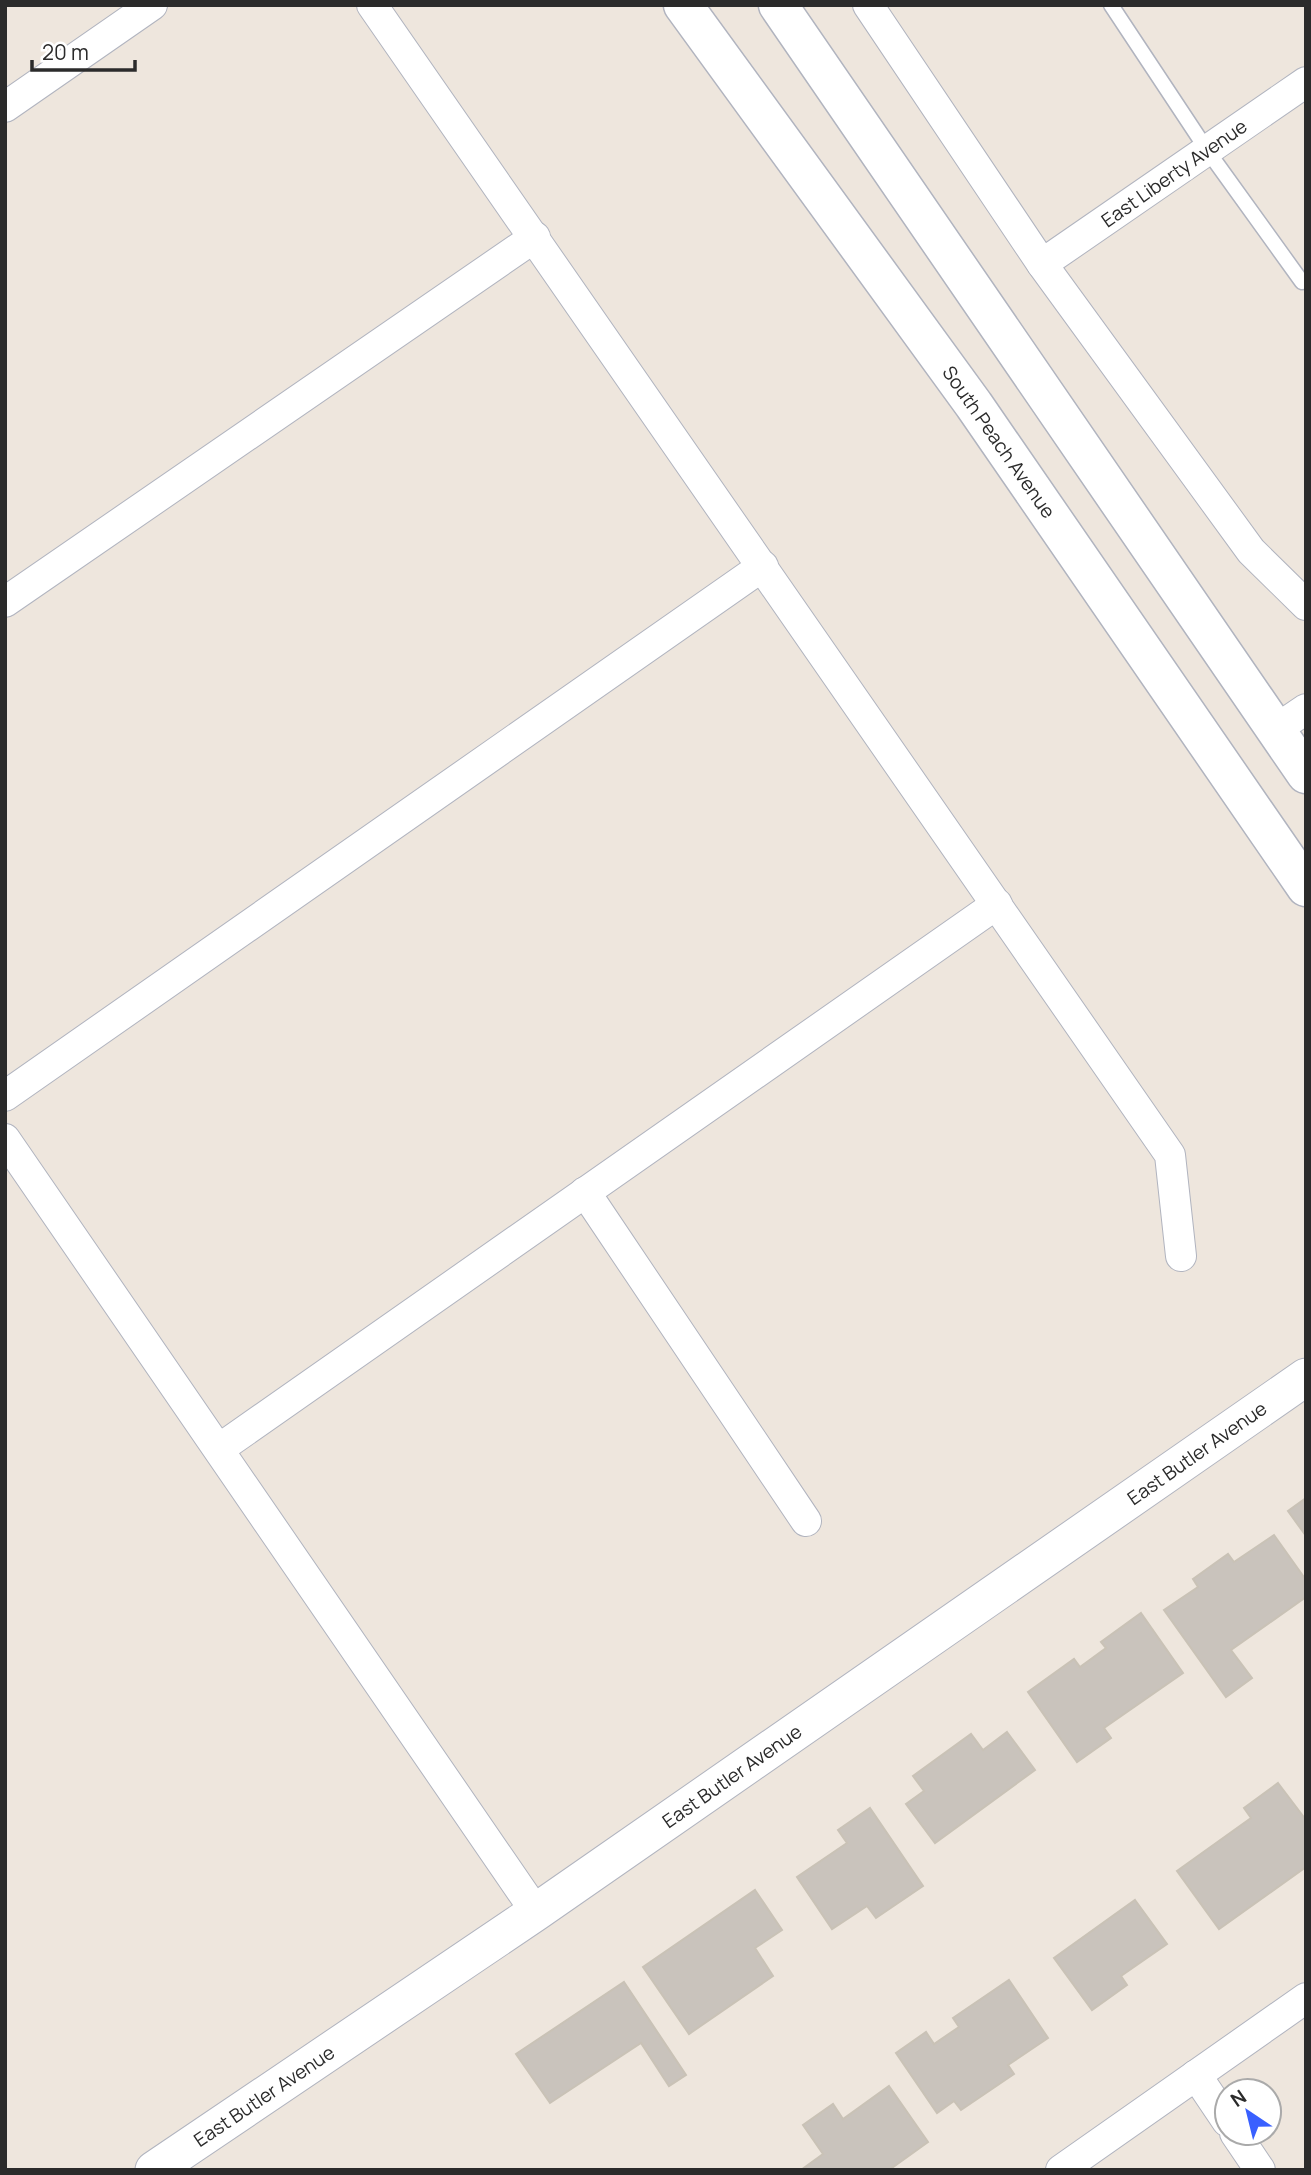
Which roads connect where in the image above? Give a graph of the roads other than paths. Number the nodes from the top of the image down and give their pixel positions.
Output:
1 (152, 5) edge
2 (372, 5) edge
3 (683, 5) edge
4 (778, 5) edge
5 (868, 5) edge
6 (1111, 5) edge
7 (1306, 82) edge
8 (5, 107) edge
9 (1207, 150) junction
10 (535, 237) junction
11 (1042, 264) junction
12 (1302, 282) dead end
13 (763, 566) junction
14 (5, 602) edge
15 (1306, 605) edge
16 (1291, 720) edge
17 (1306, 774) edge
18 (1306, 887) edge
19 (997, 904) junction
20 (5, 1096) edge
21 (5, 1139) edge
22 (585, 1192) junction
23 (1181, 1256) dead end
24 (1306, 1377) edge
25 (219, 1449) junction
26 (806, 1521) dead end
27 (536, 1912) junction
28 (1306, 1998) edge
29 (1196, 2075) junction
30 (1213, 2100) edge
31 (1244, 2147) edge
32 (154, 2170) edge
33 (1061, 2170) edge
34 (1260, 2170) edge

1 - 8 street
2 - 10 street
3 - 18 main road, South Peach Avenue
4 - 16 main road
5 - 11 street
6 - 9 lane
7 - 9 street, East Liberty Avenue
9 - 11 street, East Liberty Avenue
9 - 12 lane
10 - 13 street
10 - 14 street
11 - 15 street
13 - 19 street
13 - 20 street
16 - 17 main road
19 - 22 street
19 - 23 street
21 - 25 street
22 - 25 street
22 - 26 street
24 - 27 street, East Butler Avenue
25 - 27 street
27 - 32 street, East Butler Avenue
28 - 29 street
29 - 30 street
29 - 33 street
31 - 34 street

